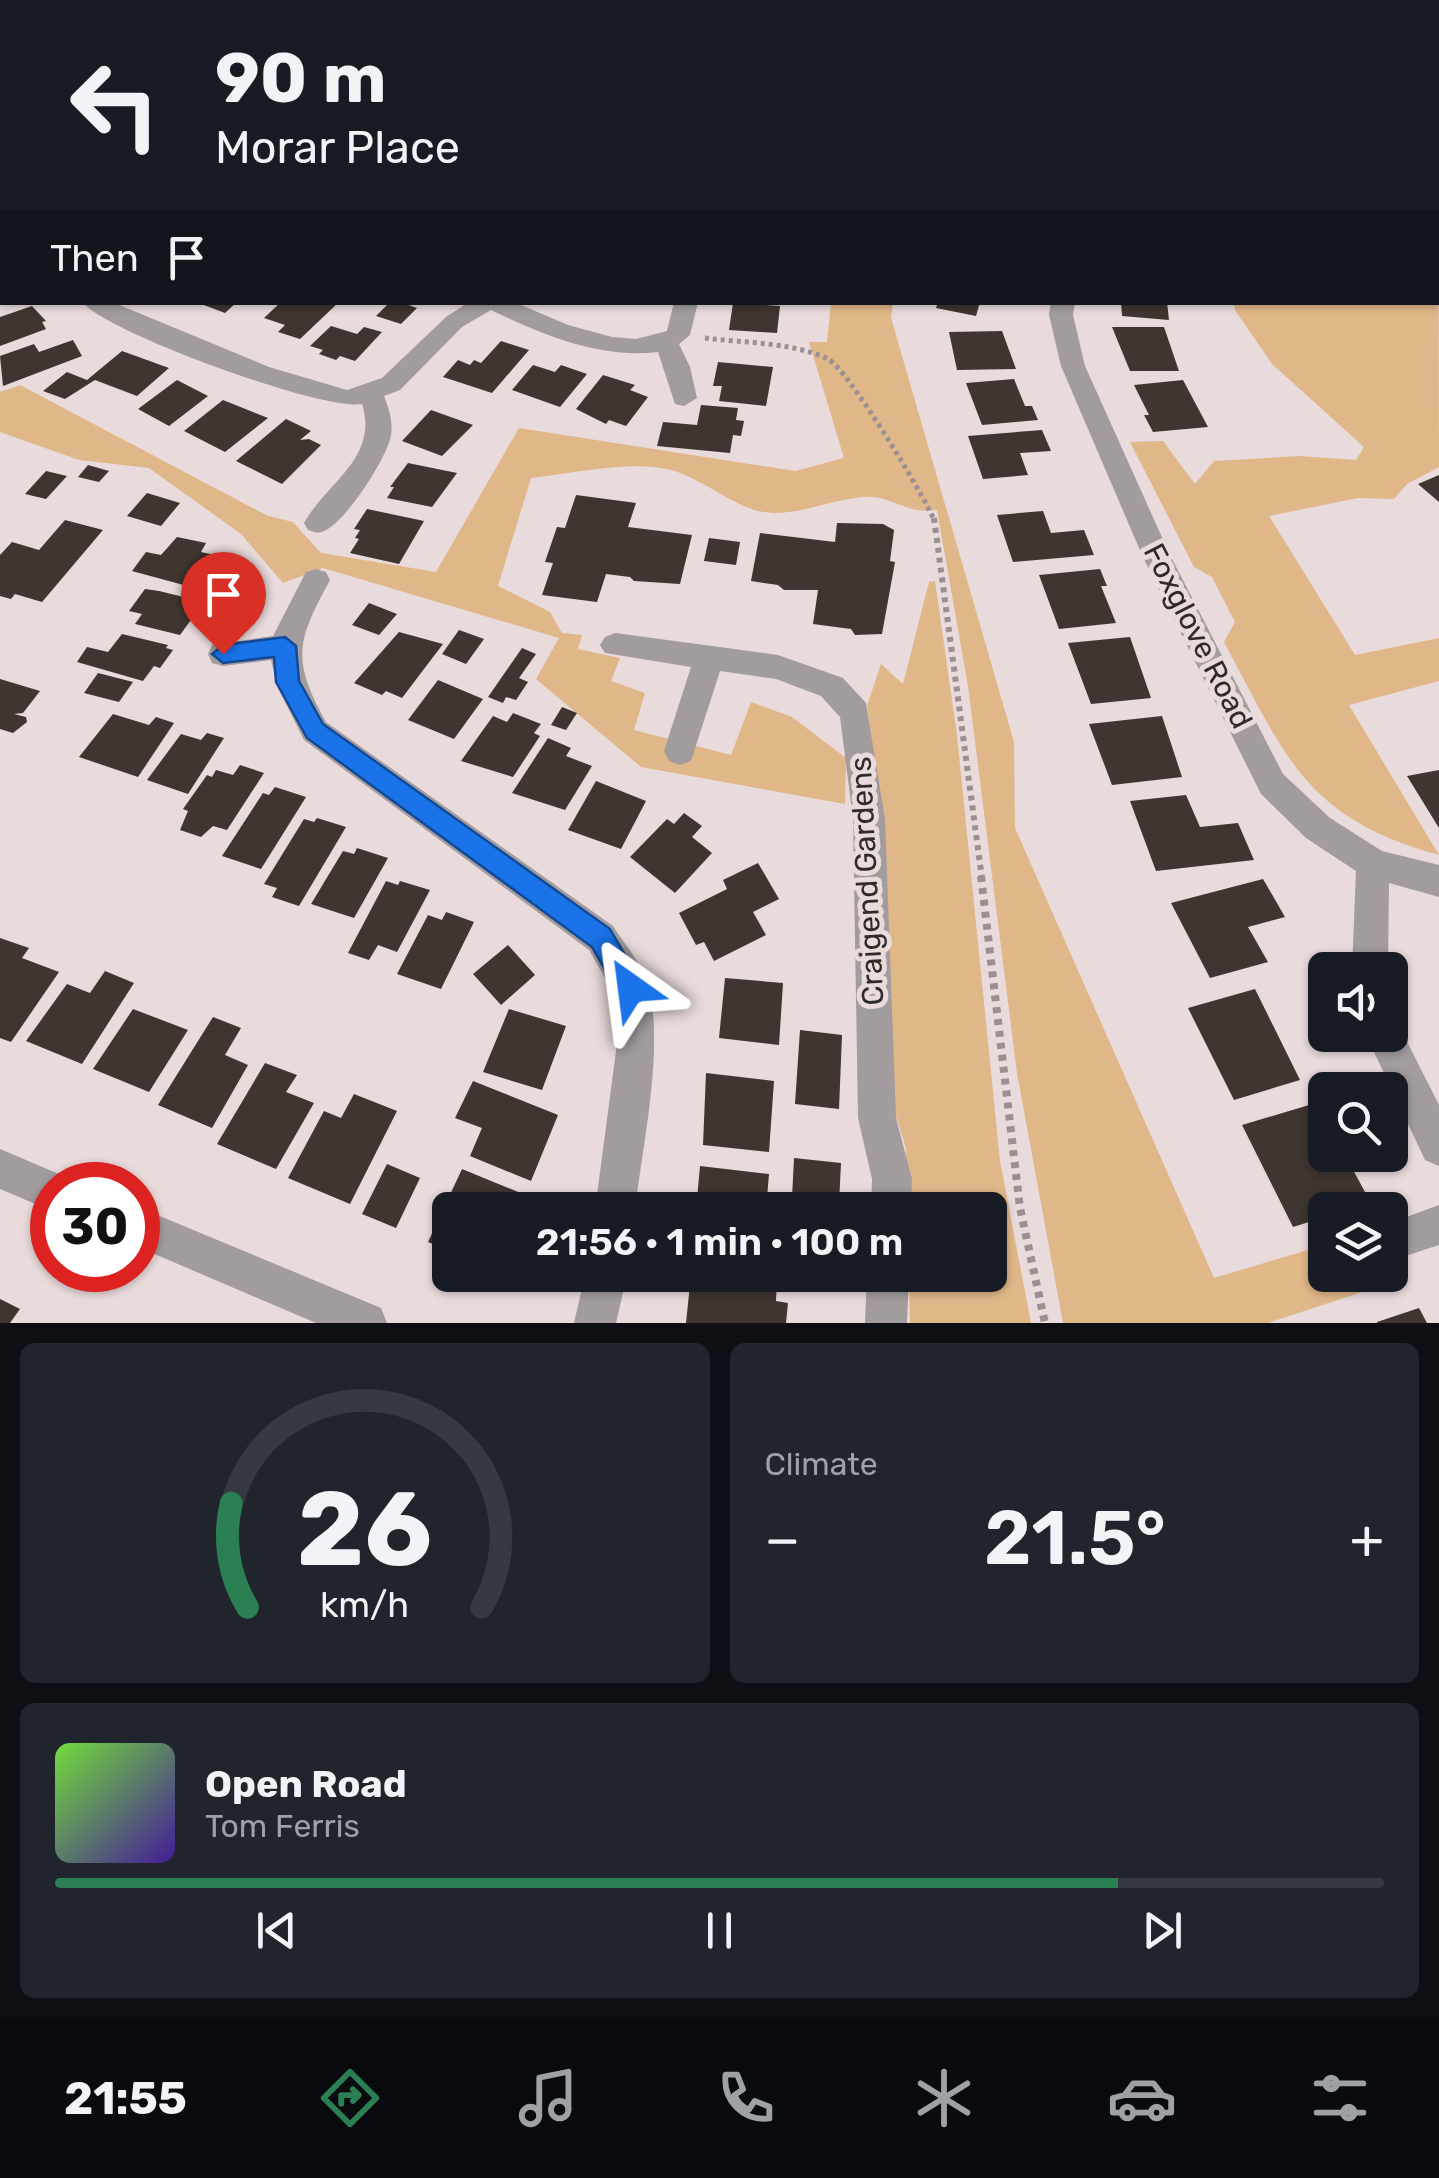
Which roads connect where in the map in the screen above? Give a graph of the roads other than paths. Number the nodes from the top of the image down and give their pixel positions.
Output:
1 (99, 305) edge
2 (485, 305) edge
3 (498, 305) edge
4 (685, 305) edge
5 (1063, 305) edge
6 (672, 338) junction
7 (371, 394) junction
8 (684, 398) dead end
9 (318, 523) dead end
10 (316, 580) dead end
11 (615, 644) dead end
12 (285, 646) junction
13 (223, 654) dead end
14 (709, 658) junction
15 (680, 752) dead end
16 (1374, 864) junction
17 (1439, 880) edge
18 (1370, 952) edge
19 (1392, 1052) edge
20 (1439, 1146) edge
21 (0, 1168) edge
22 (30, 1181) edge
23 (617, 1192) edge
24 (892, 1192) edge
25 (1439, 1226) edge
26 (160, 1237) edge
27 (1408, 1237) edge
28 (602, 1292) edge
29 (887, 1292) edge
30 (366, 1323) edge
31 (595, 1323) edge
32 (886, 1323) edge

1 - 7 street
2 - 7 street
3 - 6 street
4 - 6 street
5 - 16 street, Foxglove Road
6 - 8 street
7 - 9 street
10 - 12 street
11 - 14 street, Craigend Gardens
12 - 13 street
12 - 23 street
14 - 15 street
14 - 24 street, Craigend Gardens
16 - 17 street, Foxglove Road
16 - 18 street
19 - 20 street
21 - 22 street
25 - 27 street
26 - 30 street
28 - 31 street
29 - 32 street

